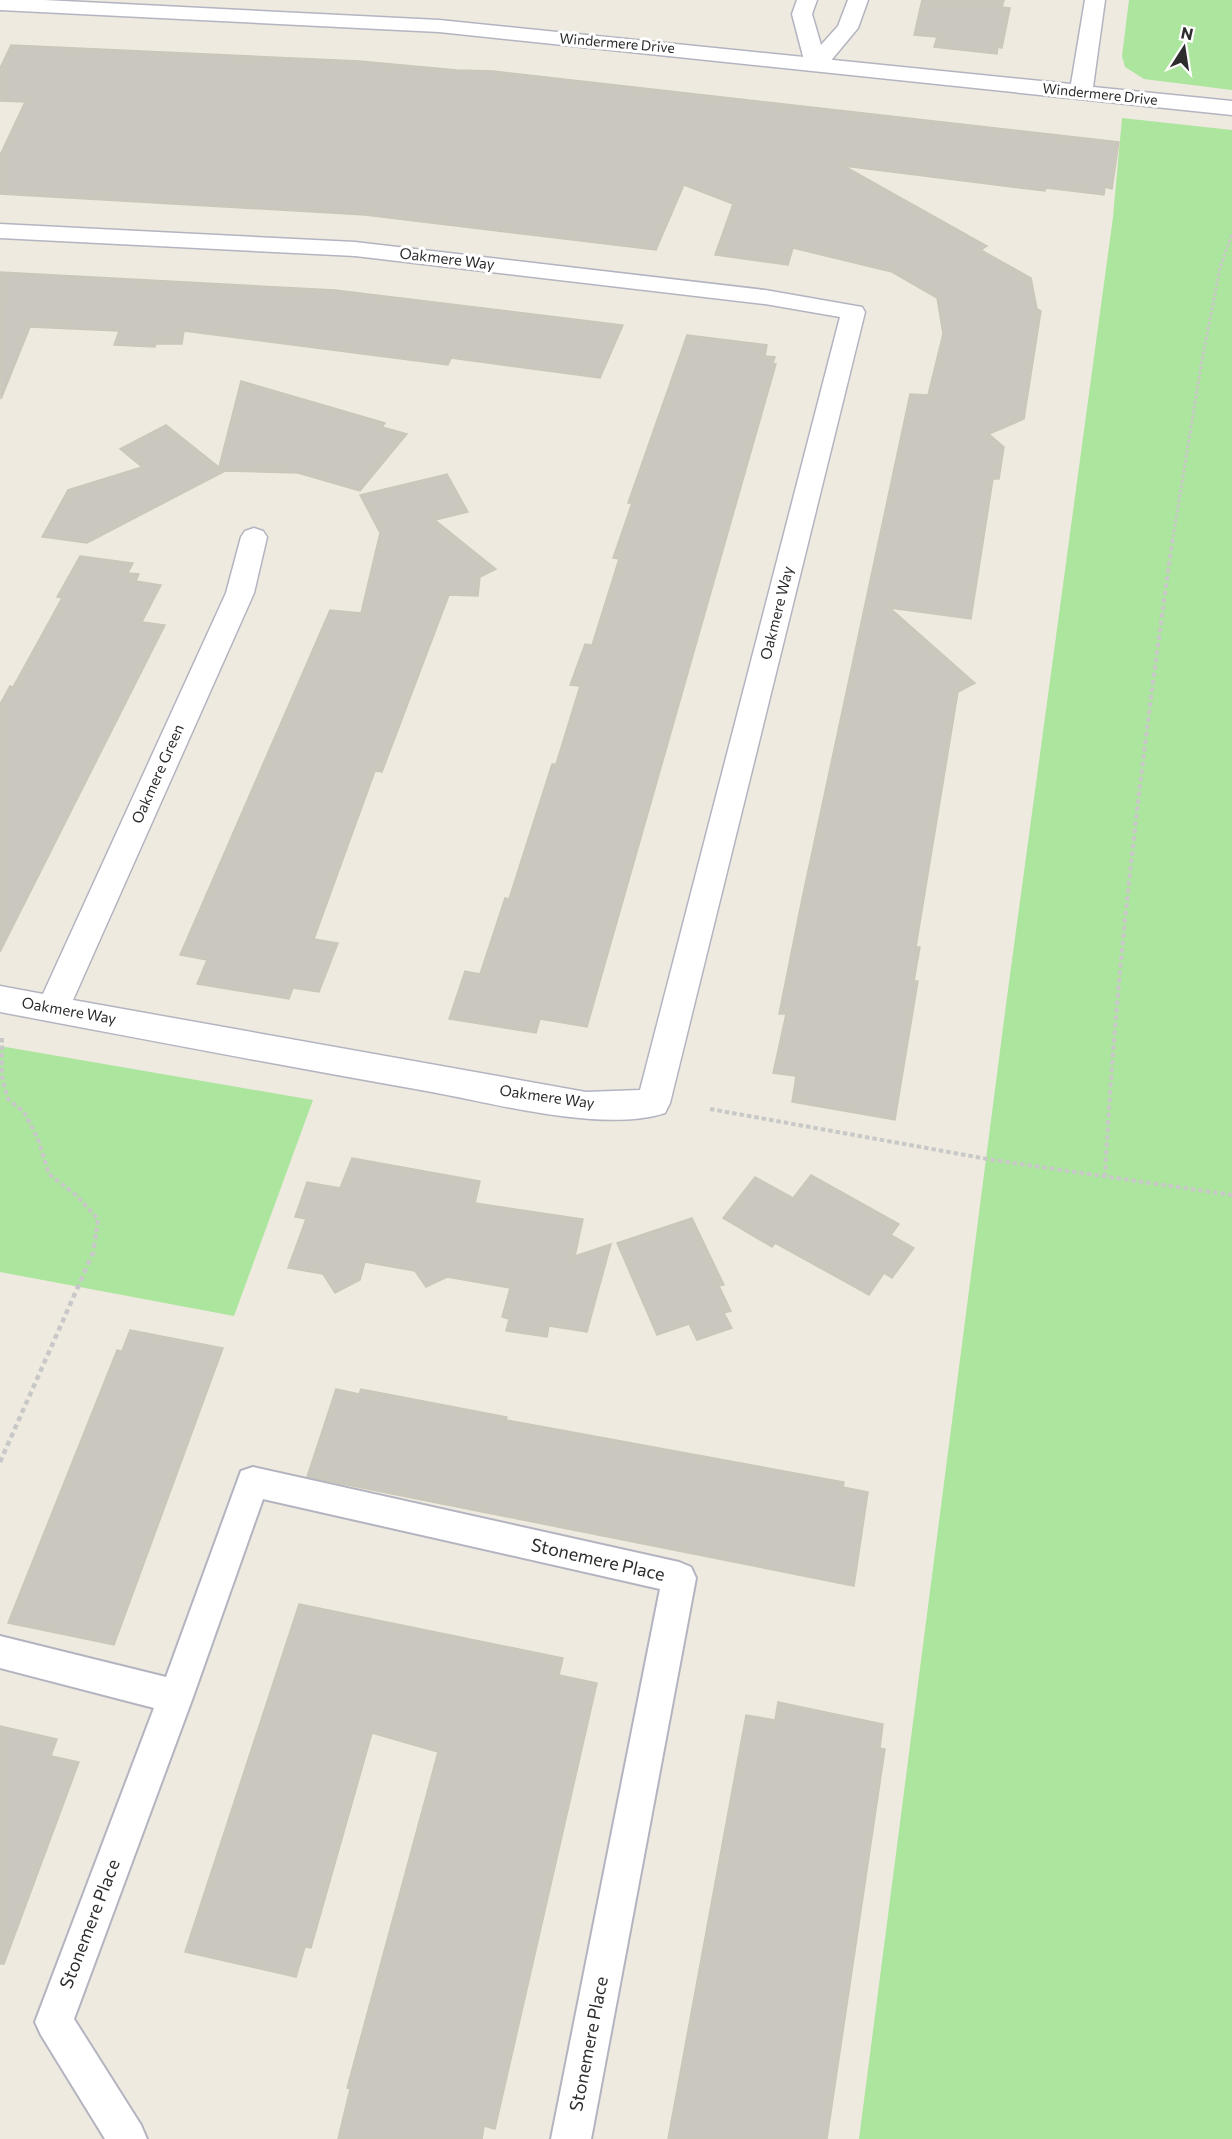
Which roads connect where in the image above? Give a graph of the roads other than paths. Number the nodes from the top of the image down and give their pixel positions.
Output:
1 (807, 0) edge
2 (858, 0) edge
3 (1095, 0) edge
4 (0, 4) edge
5 (816, 64) junction
6 (1081, 92) junction
7 (1232, 108) edge
8 (0, 231) edge
9 (254, 537) dead end
10 (0, 999) edge
11 (53, 1008) junction
12 (0, 1652) edge
13 (176, 1697) junction
14 (128, 2139) edge
15 (571, 2139) edge

1 - 5 street
2 - 5 street
3 - 6 street
4 - 5 street, Windermere Drive
5 - 6 street, Windermere Drive
6 - 7 street, Windermere Drive
8 - 11 street, Oakmere Way
9 - 11 street, Oakmere Green
10 - 11 street, Oakmere Way
12 - 13 lane
13 - 14 lane, Stonemere Place
13 - 15 lane, Stonemere Place

